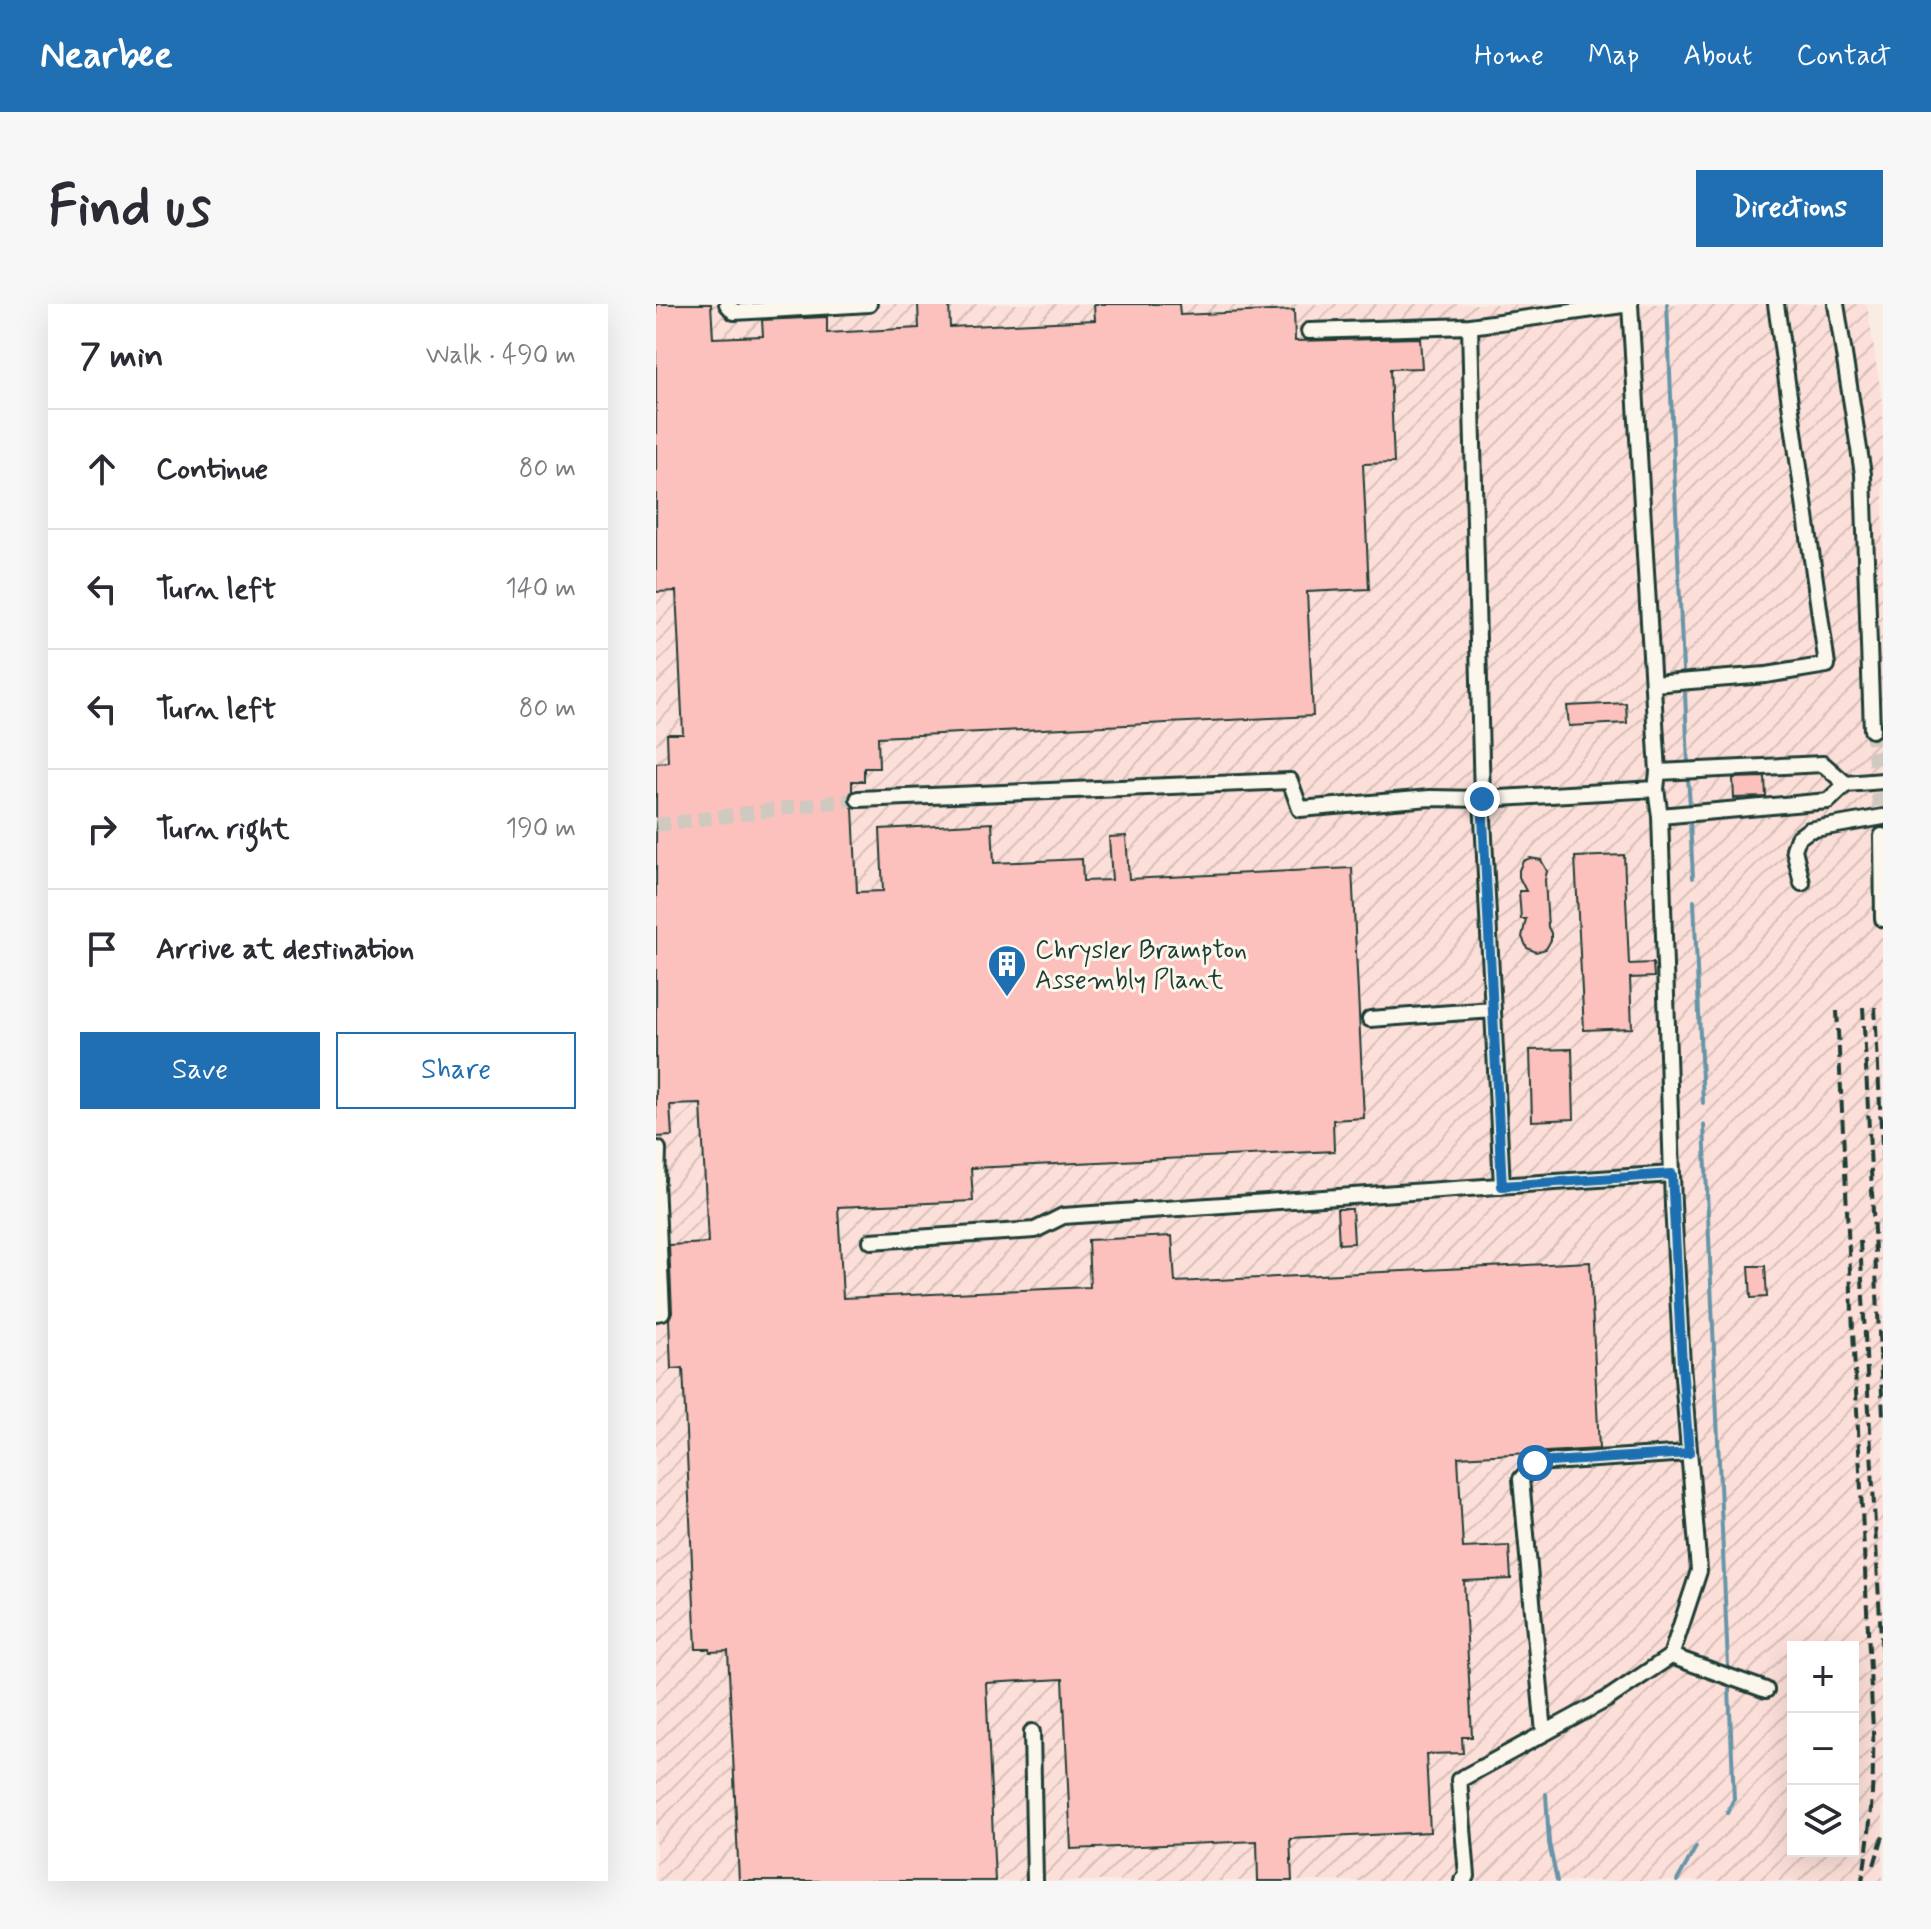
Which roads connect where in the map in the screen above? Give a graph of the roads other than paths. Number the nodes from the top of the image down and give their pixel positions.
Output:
1 (727, 304) edge
2 (869, 304) edge
3 (1630, 304) edge
4 (1776, 304) edge
5 (1836, 304) edge
6 (1470, 326) junction
7 (1309, 331) dead end
8 (1653, 684) junction
9 (1872, 730) tunnel mouth
10 (1658, 772) junction
11 (1883, 781) edge
12 (1846, 784) junction
13 (1656, 789) junction
14 (858, 799) tunnel mouth
15 (1482, 799) junction
16 (1660, 816) junction
17 (1883, 817) edge
18 (1882, 836) edge
19 (1802, 883) dead end
20 (1883, 919) edge
21 (1493, 1010) junction
22 (1370, 1019) dead end
23 (656, 1149) edge
24 (1672, 1174) junction
25 (656, 1182) edge
26 (1502, 1186) junction
27 (871, 1241) dead end
28 (656, 1313) edge
29 (1689, 1453) junction
30 (1671, 1656) junction
31 (1766, 1690) dead end
32 (1032, 1732) dead end
33 (1544, 1733) junction
34 (1035, 1881) edge
35 (1462, 1881) edge

1 - 2 lane
3 - 6 lane
3 - 8 lane
4 - 8 lane
5 - 9 lane
6 - 7 lane
6 - 15 lane
8 - 10 lane
10 - 12 lane
10 - 13 lane
11 - 12 lane
12 - 16 lane
13 - 15 lane
13 - 16 lane
14 - 15 lane
15 - 21 lane
16 - 24 lane
17 - 19 lane
18 - 20 lane
21 - 22 lane
21 - 26 lane
23 - 25 lane
24 - 26 lane
24 - 29 lane, bridge
25 - 28 lane
26 - 27 lane
29 - 30 lane
29 - 33 lane
30 - 31 lane
30 - 33 lane
32 - 34 lane
33 - 35 lane

